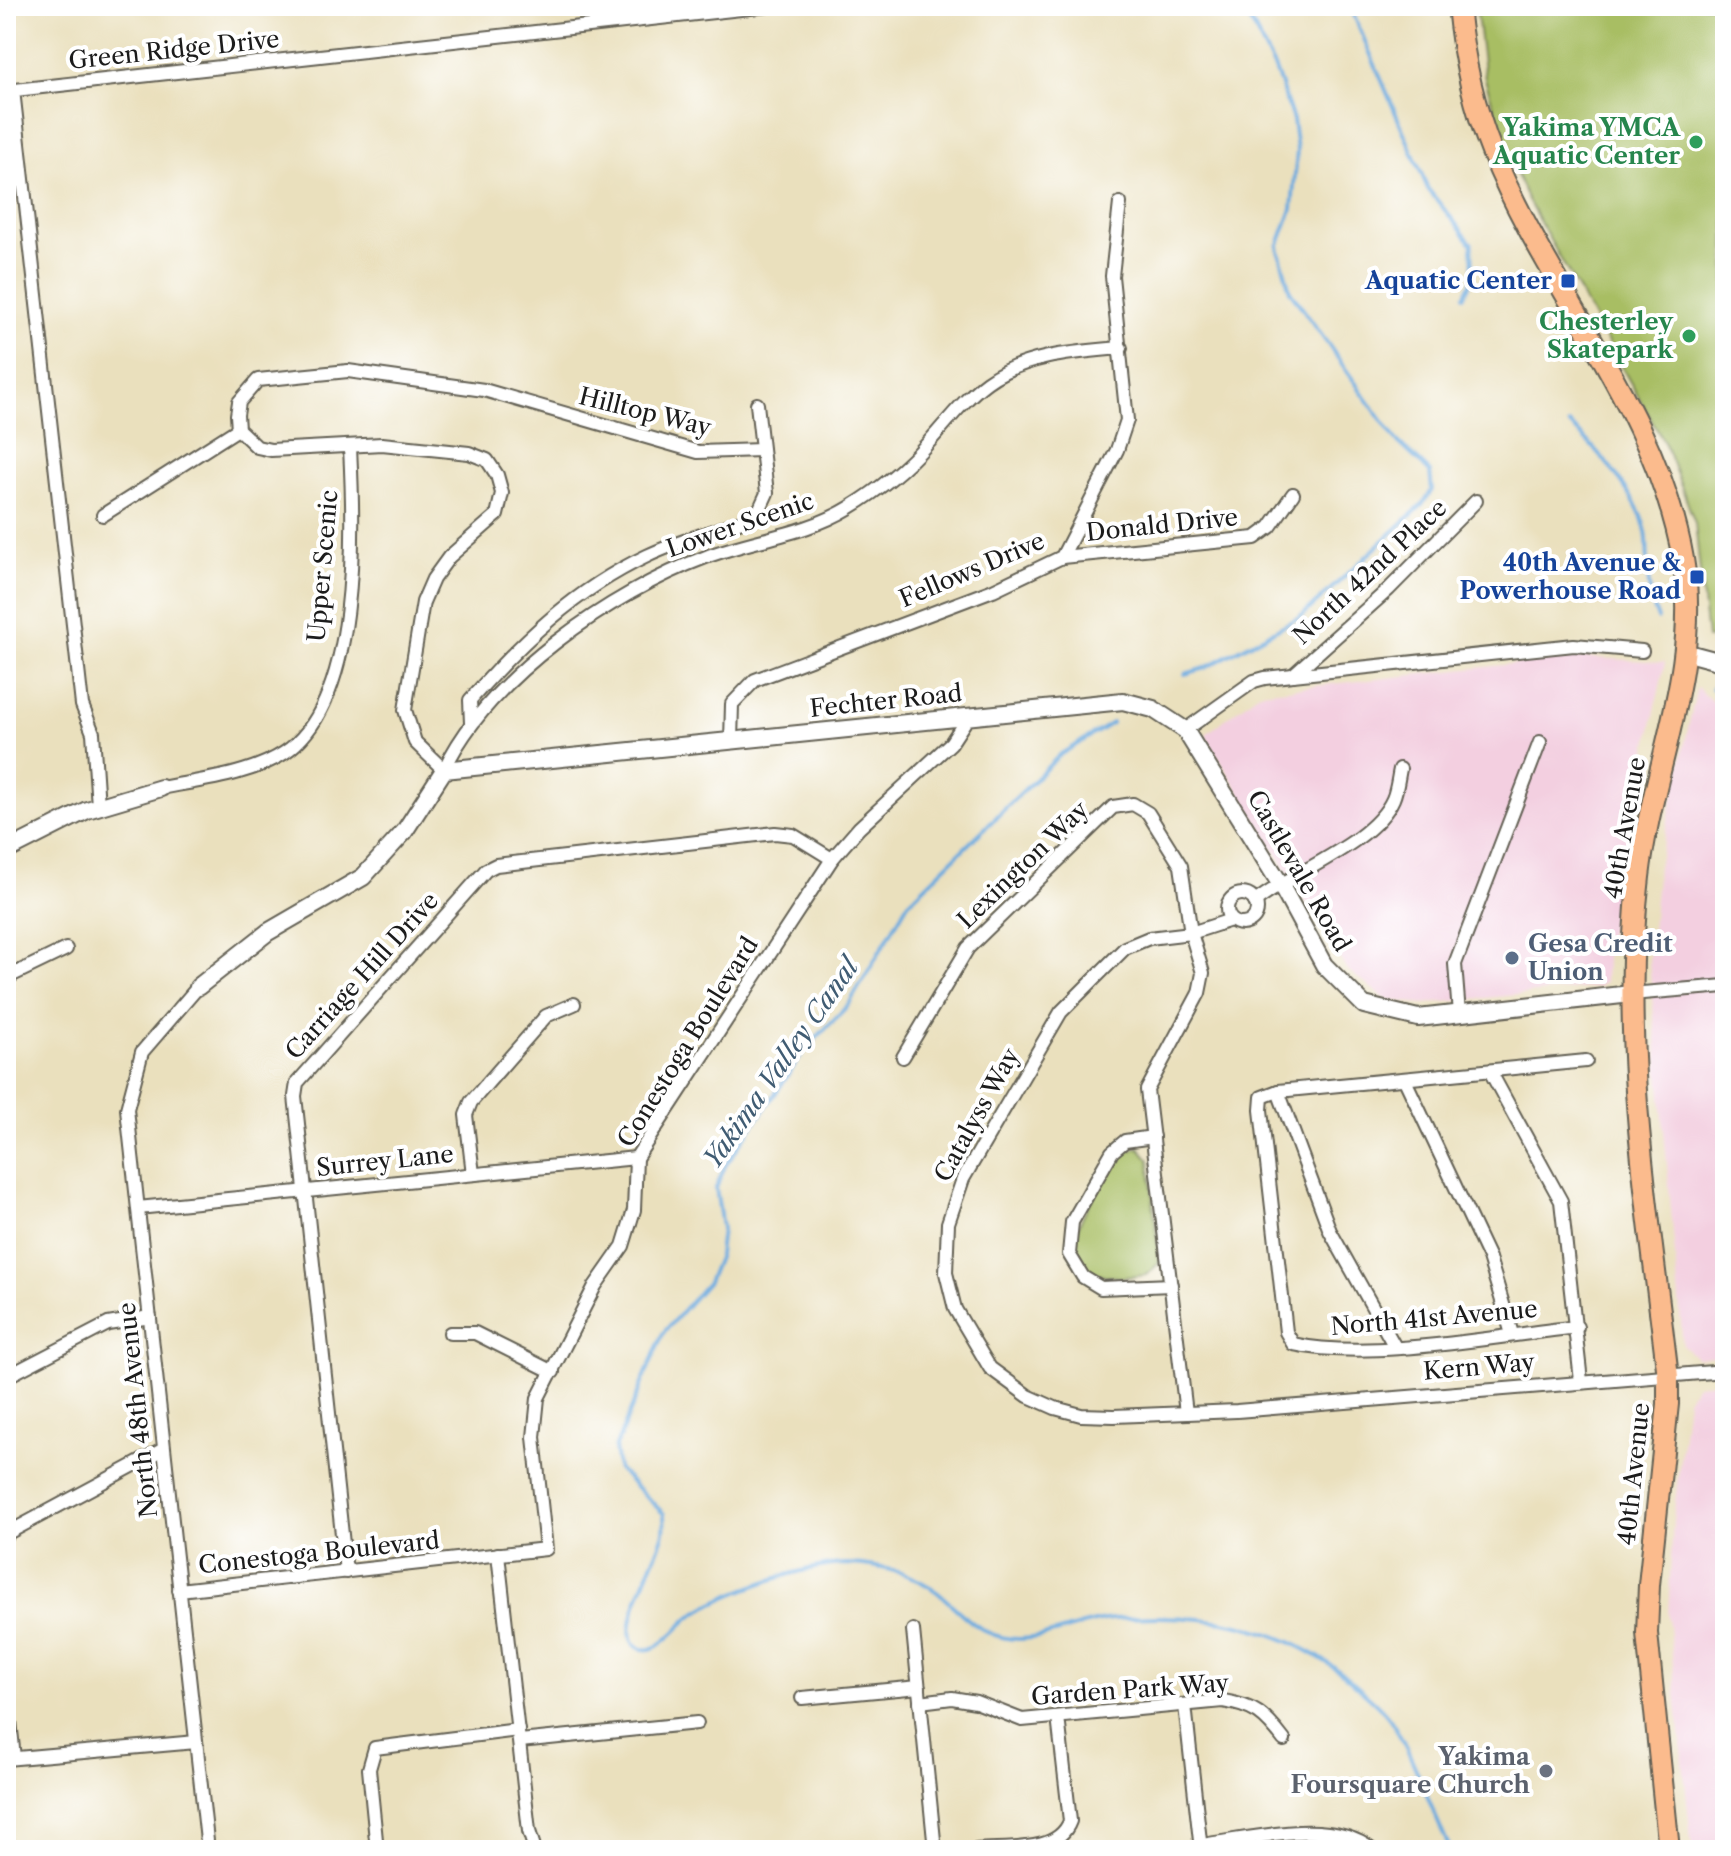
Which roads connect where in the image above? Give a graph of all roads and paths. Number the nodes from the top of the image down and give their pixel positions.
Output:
1 (768, 6) edge
2 (1458, 6) edge
3 (10, 90) edge
4 (1120, 203) dead end
5 (1121, 348) junction
6 (757, 404) dead end
7 (238, 429) junction
8 (350, 447) junction
9 (762, 450) junction
10 (1293, 494) dead end
11 (1476, 501) dead end
12 (103, 515) dead end
13 (1062, 557) junction
14 (1642, 651) dead end
15 (1684, 652) junction
16 (1725, 663) edge
17 (1293, 675) junction
18 (968, 717) junction
19 (471, 723) junction
20 (1185, 730) junction
21 (731, 741) junction
22 (1540, 742) dead end
23 (1400, 769) dead end
24 (444, 770) junction
25 (161, 788) joint
26 (98, 806) junction
27 (6, 851) edge
28 (832, 859) junction
29 (1279, 882) junction
30 (1255, 902) junction
31 (1231, 920) junction
32 (1191, 933) junction
33 (66, 949) dead end
34 (6, 978) edge
35 (1725, 986) edge
36 (198, 987) joint
37 (1631, 994) junction
38 (574, 1004) dead end
39 (1459, 1014) junction
40 (903, 1057) dead end
41 (1586, 1061) dead end
42 (1490, 1071) junction
43 (1405, 1080) junction
44 (1278, 1091) junction
45 (1153, 1137) junction
46 (636, 1158) junction
47 (473, 1174) junction
48 (303, 1191) junction
49 (138, 1208) junction
50 (1171, 1285) junction
51 (150, 1317) junction
52 (1577, 1327) junction
53 (450, 1333) dead end
54 (1512, 1334) junction
55 (1395, 1347) junction
56 (1725, 1371) edge
57 (553, 1372) junction
58 (6, 1377) edge
59 (1668, 1377) junction
60 (1581, 1381) junction
61 (1237, 1411) joint
62 (1186, 1413) junction
63 (164, 1449) junction
64 (6, 1534) edge
65 (498, 1554) junction
66 (346, 1572) junction
67 (179, 1590) junction
68 (913, 1630) dead end
69 (6, 1683) edge
70 (919, 1687) junction
71 (802, 1698) dead end
72 (920, 1702) junction
73 (1185, 1705) junction
74 (1058, 1717) junction
75 (697, 1723) dead end
76 (519, 1736) junction
77 (1284, 1740) dead end
78 (196, 1742) junction
79 (10, 1759) edge
80 (1201, 1847) edge
81 (208, 1850) edge
82 (377, 1850) edge
83 (535, 1850) edge
84 (935, 1850) edge
85 (976, 1850) edge
86 (1372, 1850) edge
87 (1669, 1850) edge

1 - 3 street, Green Ridge Drive
2 - 15 main road, 40th Avenue
3 - 26 street, Green Ridge Drive
4 - 5 street, Fellows Drive
5 - 13 street, Fellows Drive
5 - 19 street, Lower Scenic
6 - 9 street
7 - 8 street
7 - 9 street, Hilltop Way
7 - 12 street
8 - 24 street
8 - 25 street, Upper Scenic
9 - 19 street
10 - 13 street, Donald Drive
11 - 17 street, North 42nd Place
13 - 21 street, Fellows Drive
14 - 17 street
15 - 16 street
15 - 37 main road, 40th Avenue
17 - 20 street
18 - 20 street, Fechter Road
18 - 21 street, Fechter Road
18 - 28 street, Conestoga Boulevard
19 - 24 street, Lower Scenic
20 - 29 street, Castlevale Road
21 - 24 street, Fechter Road
22 - 39 street
23 - 29 street, Catalyss Way
24 - 36 street
25 - 26 street
26 - 27 street
28 - 46 street, Conestoga Boulevard
28 - 48 street, Carriage Hill Drive
29 - 30 street, Catalyss Way
29 - 39 street, Castlevale Road
30 - 31 street, Catalyss Way
30 - 31 street, Catalyss Way
31 - 32 street, Catalyss Way
32 - 40 street, Lexington Way
32 - 45 street, Lexington Way
32 - 62 street, Catalyss Way
33 - 34 street
35 - 37 street, Castlevale Road
36 - 49 street, North 48th Avenue
37 - 39 street, Castlevale Road
37 - 59 main road, 40th Avenue
38 - 47 street
41 - 42 street
42 - 43 street
42 - 52 street
43 - 44 street
43 - 54 street
44 - 55 street
44 - 55 street, North 41st Avenue
45 - 50 street, Lexington Way
45 - 50 street
46 - 47 street, Surrey Lane
46 - 57 street, Conestoga Boulevard
47 - 48 street, Surrey Lane
48 - 49 street, Surrey Lane
48 - 66 street, Carriage Hill Drive
49 - 51 street, North 48th Avenue
50 - 62 street, Lexington Way
51 - 58 street
51 - 63 street, North 48th Avenue
52 - 54 street, North 41st Avenue
52 - 60 street
53 - 57 street
54 - 55 street, North 41st Avenue
56 - 59 street, Kern Way
57 - 65 street, Conestoga Boulevard
59 - 60 street, Kern Way
59 - 87 main road, 40th Avenue
60 - 61 street, Kern Way
61 - 62 street, Catalyss Way
63 - 64 street
63 - 67 street, North 48th Avenue
65 - 66 street, Conestoga Boulevard
65 - 76 street
66 - 67 street, Conestoga Boulevard
67 - 78 street, North 48th Avenue
68 - 70 street
69 - 79 street
70 - 71 street
70 - 72 street
72 - 74 street, Garden Park Way
72 - 84 street
73 - 74 street, Garden Park Way
73 - 77 street, Garden Park Way
73 - 80 street
74 - 85 street
75 - 76 street
76 - 82 street
76 - 83 street
78 - 79 street
78 - 81 street, North 48th Avenue
80 - 86 street

